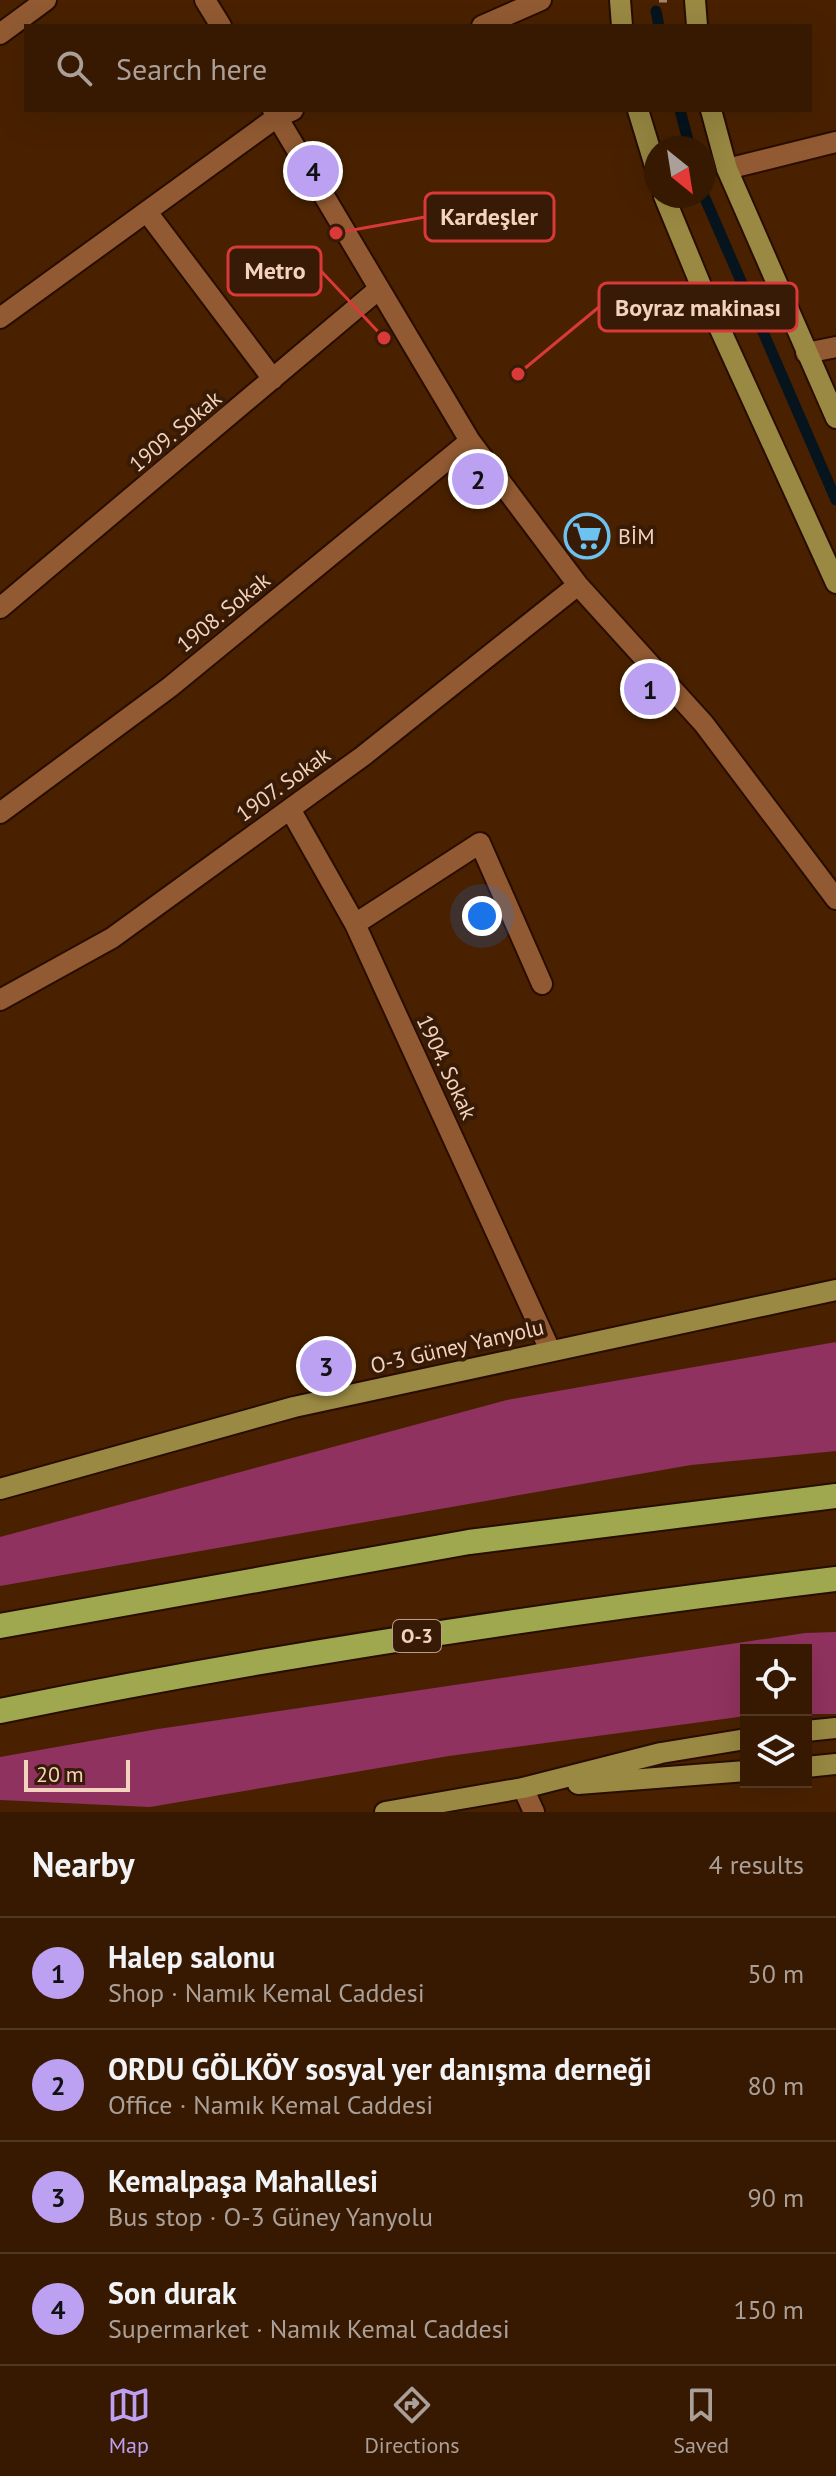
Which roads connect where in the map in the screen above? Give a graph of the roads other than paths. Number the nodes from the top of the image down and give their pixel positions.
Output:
1 (46, 0) edge
2 (206, 0) edge
3 (541, 0) edge
4 (620, 0) edge
5 (695, 0) edge
6 (220, 24) edge
7 (487, 24) edge
8 (622, 24) edge
9 (697, 24) edge
10 (0, 34) edge
11 (281, 112) edge
12 (639, 112) edge
13 (712, 112) edge
14 (646, 136) edge
15 (836, 142) edge
16 (727, 169) junction
17 (669, 208) edge
18 (147, 212) junction
19 (379, 289) junction
20 (0, 318) edge
21 (836, 347) edge
22 (806, 353) junction
23 (273, 379) junction
24 (836, 418) edge
25 (470, 441) junction
26 (836, 583) edge
27 (578, 585) junction
28 (0, 608) edge
29 (290, 809) junction
30 (0, 813) edge
31 (836, 899) edge
32 (355, 924) junction
33 (542, 984) dead end
34 (0, 1000) edge
35 (836, 1281) edge
36 (836, 1293) edge
37 (793, 1298) junction
38 (550, 1350) junction
39 (0, 1489) edge
40 (836, 1496) edge
41 (836, 1579) edge
42 (0, 1626) edge
43 (0, 1711) edge
44 (836, 1728) edge
45 (812, 1730) edge
46 (740, 1740) edge
47 (836, 1764) edge
48 (812, 1766) edge
49 (740, 1771) edge
50 (523, 1788) junction
51 (385, 1812) edge
52 (534, 1812) edge

1 - 10 street
2 - 6 street
3 - 7 street
4 - 8 main road
5 - 9 main road
11 - 18 street
11 - 19 street
12 - 14 main road
13 - 16 main road
15 - 16 street
16 - 22 main road
17 - 26 main road
18 - 20 street
18 - 23 street
19 - 23 street, 1909. Sokak
19 - 25 street
21 - 22 street
22 - 24 main road
23 - 28 street, 1909. Sokak
25 - 27 street
25 - 30 street, 1908. Sokak
27 - 29 street, 1907. Sokak
27 - 31 street
29 - 32 street, 1904. Sokak
29 - 34 street, 1907. Sokak
32 - 33 street
32 - 38 street, 1904. Sokak
35 - 37 main road
36 - 37 main road
37 - 38 main road, O-3 Güney Yanyolu
38 - 39 main road, O-3 Güney Yanyolu
40 - 42 highway
41 - 43 highway, O-3
44 - 45 main road
46 - 50 main road
47 - 48 main road
49 - 50 main road
50 - 51 main road
50 - 52 street

